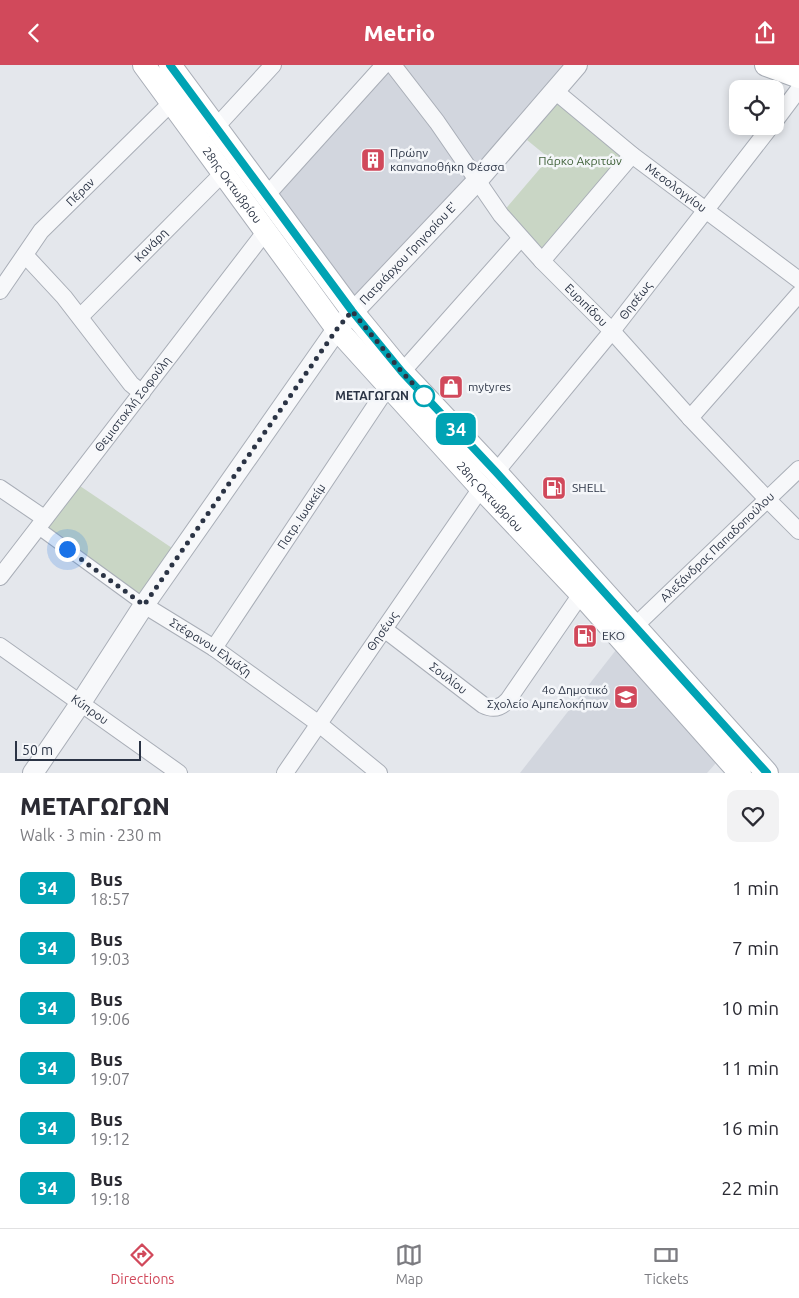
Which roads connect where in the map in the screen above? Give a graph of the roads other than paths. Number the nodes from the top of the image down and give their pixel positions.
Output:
1 (144, 65) edge
2 (170, 65) edge
3 (273, 65) edge
4 (384, 65) edge
5 (392, 65) edge
6 (577, 65) edge
7 (766, 65) edge
8 (799, 77) edge
9 (799, 89) edge
10 (555, 91) junction
11 (171, 103) junction
12 (784, 109) edge
13 (216, 127) junction
14 (764, 135) edge
15 (632, 155) junction
16 (223, 173) junction
17 (477, 181) junction
18 (266, 195) junction
19 (706, 210) junction
20 (265, 232) junction
21 (521, 238) junction
22 (25, 255) junction
23 (542, 261) junction
24 (799, 280) edge
25 (0, 291) edge
26 (799, 293) edge
27 (352, 311) junction
28 (80, 317) junction
29 (337, 329) junction
30 (612, 331) junction
31 (395, 379) junction
32 (142, 393) junction
33 (690, 418) junction
34 (799, 469) edge
35 (489, 480) junction
36 (0, 488) edge
37 (768, 501) junction
38 (40, 523) junction
39 (799, 531) edge
40 (0, 577) edge
41 (580, 594) junction
42 (144, 605) junction
43 (636, 626) junction
44 (384, 629) junction
45 (0, 647) edge
46 (214, 648) junction
47 (80, 704) junction
48 (319, 724) junction
49 (32, 773) edge
50 (179, 773) edge
51 (285, 773) edge
52 (379, 773) edge
53 (740, 773) edge
54 (766, 773) edge

1 - 11 main road, 28ης Οκτωβρίου
2 - 13 main road, 28ης Οκτωβρίου
3 - 13 street
4 - 18 street
5 - 17 street, Ευριπίδου
6 - 10 street, Πατριάρχου Γρηγορίου Ε'
7 - 8 main road
9 - 12 street
10 - 15 street, Μεσολογγίου
10 - 17 street, Πατριάρχου Γρηγορίου Ε'
11 - 16 main road, 28ης Οκτωβρίου
11 - 22 street, Πέραν
13 - 18 main road, 28ης Οκτωβρίου
14 - 19 street, Θησέως
15 - 19 street, Μεσολογγίου
15 - 23 street
16 - 20 main road, 28ης Οκτωβρίου
16 - 28 street, Κανάρη
17 - 21 street, Ευριπίδου
17 - 27 street, Πατριάρχου Γρηγορίου Ε'
18 - 27 main road, 28ης Οκτωβρίου
19 - 24 street, Μεσολογγίου
19 - 30 street, Θησέως
20 - 29 main road, 28ης Οκτωβρίου
20 - 32 street, Θεμιστοκλή Σοφούλη
21 - 23 street, Ευριπίδου
21 - 31 street, Πατρ. Ιωακείμ
22 - 25 street, Πέραν
22 - 28 street
23 - 30 street, Ευριπίδου
26 - 33 street
27 - 29 street, Πατριάρχου Γρηγορίου Ε'
27 - 31 main road, 28ης Οκτωβρίου
28 - 32 street
29 - 31 main road, 28ης Οκτωβρίου
29 - 42 street, Πατριάρχου Γρηγορίου Ε'
30 - 33 street, Ευριπίδου
30 - 35 street, Θησέως
31 - 35 main road, 28ης Οκτωβρίου
31 - 46 street, Πατρ. Ιωακείμ
32 - 38 street, Θεμιστοκλή Σοφούλη
33 - 37 street, Ευριπίδου
34 - 37 street, Αλεξάνδρας Παπαδοπούλου
35 - 41 main road, 28ης Οκτωβρίου
35 - 43 main road, 28ης Οκτωβρίου
35 - 44 street, Θησέως
36 - 38 street, Στέφανου Ελμάζη
37 - 39 street, Ευριπίδου
37 - 43 street, Αλεξάνδρας Παπαδοπούλου
38 - 40 street, Θεμιστοκλή Σοφούλη
38 - 42 street, Στέφανου Ελμάζη
41 - 44 street, Σουλίου
41 - 53 main road, 28ης Οκτωβρίου
42 - 46 street, Στέφανου Ελμάζη
42 - 47 street, Πατριάρχου Γρηγορίου Ε'
43 - 54 main road, 28ης Οκτωβρίου
44 - 48 street, Θησέως
45 - 47 street, Κύπρου
46 - 48 street, Στέφανου Ελμάζη
47 - 49 street, Πατριάρχου Γρηγορίου Ε'
47 - 50 street, Κύπρου
48 - 51 street, Θησέως
48 - 52 street, Στέφανου Ελμάζη

